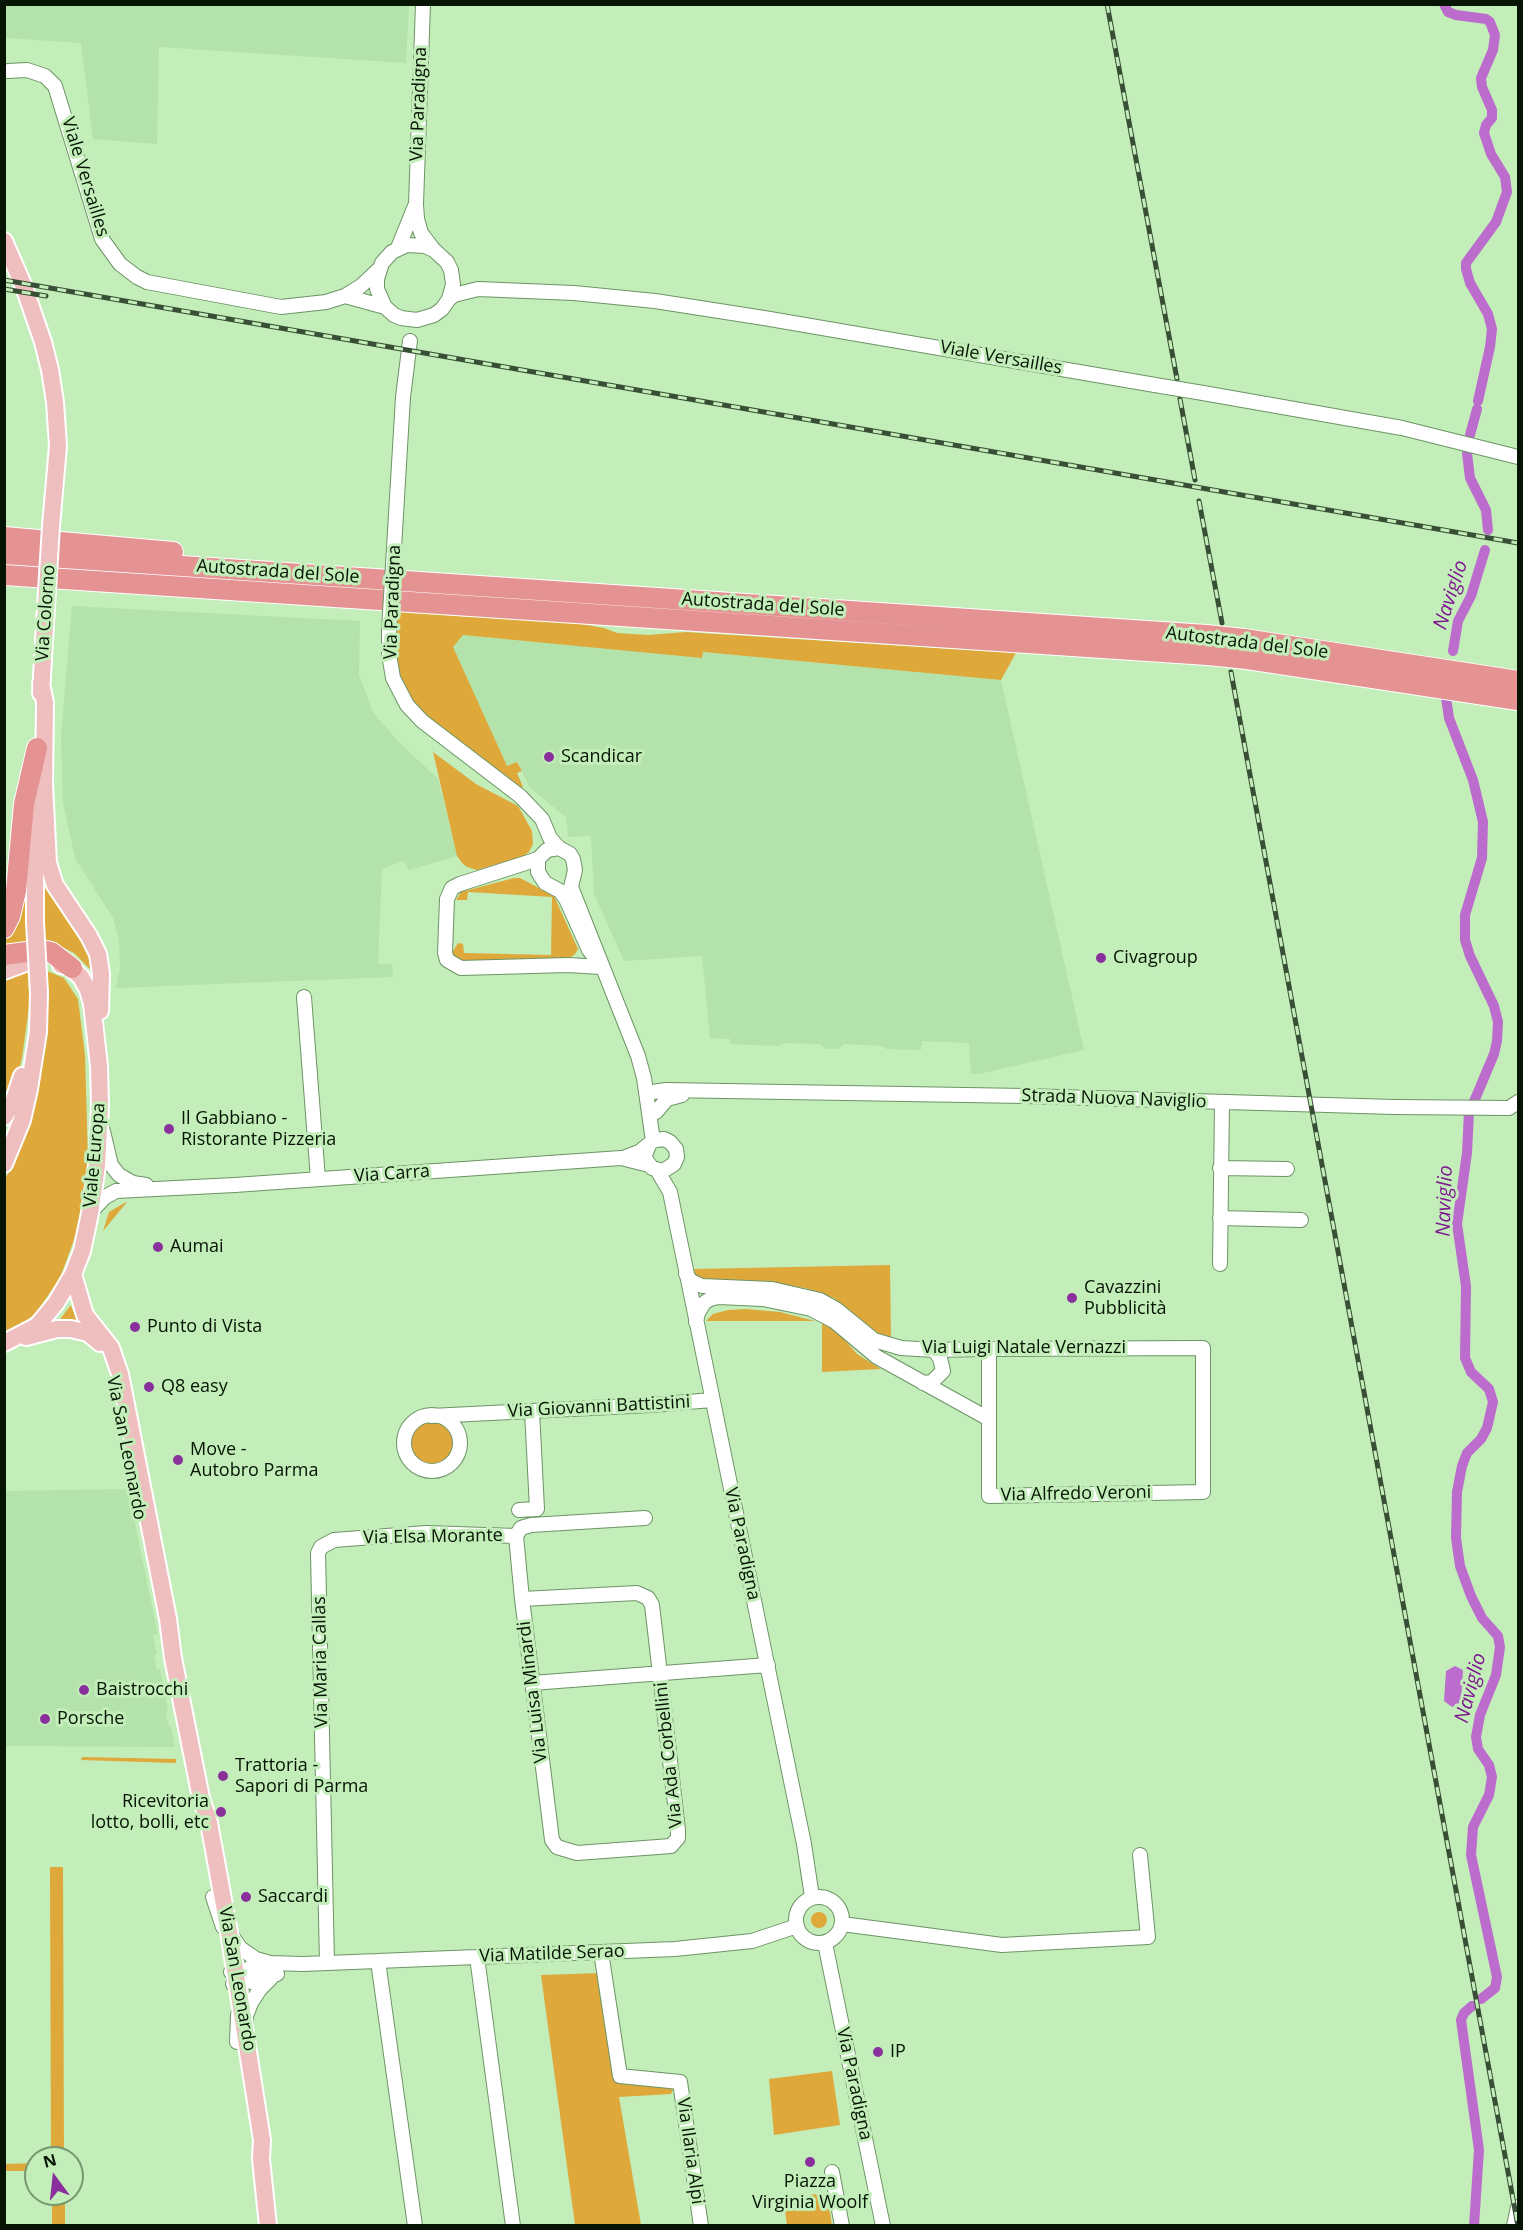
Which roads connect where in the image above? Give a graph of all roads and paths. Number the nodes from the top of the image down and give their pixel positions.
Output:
1 (423, 4) edge
2 (6, 71) edge
3 (416, 204) junction
4 (4, 241) edge
5 (398, 248) junction
6 (434, 250) junction
7 (378, 270) junction
8 (451, 270) junction
9 (478, 289) junction
10 (345, 296) junction
11 (449, 299) junction
12 (390, 311) junction
13 (425, 319) junction
14 (410, 341) junction
15 (1518, 457) edge
16 (4, 537) edge
17 (4, 554) edge
18 (257, 570) junction
19 (4, 575) edge
20 (1435, 679) junction
21 (1518, 681) edge
22 (41, 683) junction
23 (1462, 683) junction
24 (1518, 700) edge
25 (37, 748) junction
26 (527, 803) junction
27 (559, 848) junction
28 (540, 857) junction
29 (573, 876) junction
30 (551, 885) junction
31 (4, 928) edge
32 (4, 955) edge
33 (37, 956) junction
34 (600, 965) junction
35 (72, 968) joint
36 (4, 970) edge
37 (304, 997) dead end
38 (39, 998) junction
39 (99, 1066) junction
40 (708, 1091) junction
41 (648, 1093) junction
42 (1222, 1102) junction
43 (1518, 1102) edge
44 (100, 1106) junction
45 (656, 1112) junction
46 (4, 1117) edge
47 (668, 1140) junction
48 (651, 1143) junction
49 (621, 1158) junction
50 (4, 1164) edge
51 (659, 1168) junction
52 (1220, 1168) junction
53 (1287, 1169) dead end
54 (318, 1179) junction
55 (163, 1189) junction
56 (90, 1213) junction
57 (1220, 1218) junction
58 (1301, 1220) dead end
59 (1220, 1264) dead end
60 (73, 1274) junction
61 (686, 1274) junction
62 (697, 1324) junction
63 (8, 1342) edge
64 (989, 1349) junction
65 (934, 1350) junction
66 (923, 1383) junction
67 (712, 1400) junction
68 (532, 1411) junction
69 (486, 1413) junction
70 (431, 1416) junction
71 (989, 1419) junction
72 (460, 1443) junction
73 (1203, 1492) joint
74 (519, 1510) dead end
75 (645, 1518) dead end
76 (516, 1536) junction
77 (324, 1544) joint
78 (522, 1599) junction
79 (171, 1648) junction
80 (768, 1665) junction
81 (660, 1672) junction
82 (532, 1683) junction
83 (201, 1798) junction
84 (557, 1847) joint
85 (1140, 1856) dead end
86 (812, 1897) junction
87 (213, 1898) junction
88 (842, 1924) junction
89 (797, 1926) junction
90 (229, 1932) junction
91 (825, 1943) junction
92 (601, 1952) junction
93 (477, 1957) junction
94 (378, 1961) junction
95 (327, 1963) junction
96 (276, 1968) junction
97 (237, 1978) junction
98 (241, 2034) junction
99 (832, 2172) dead end
100 (1518, 2207) edge
101 (268, 2226) edge
102 (415, 2226) edge
103 (513, 2226) edge
104 (701, 2226) edge
105 (842, 2226) edge
106 (883, 2226) edge
107 (1514, 2226) edge

1 - 3 street, Via Paradigna
2 - 10 street, Viale Versailles
3 - 5 street, Via Paradigna
3 - 6 street, Via Paradigna
4 - 22 main road, Via Colorno, bridge
5 - 6 street
5 - 7 street, Via Paradigna
6 - 8 street, Via Paradigna
7 - 10 street, Viale Versailles
7 - 12 street
8 - 9 street, Viale Versailles
8 - 11 street
9 - 11 street, Viale Versailles
9 - 15 street, Viale Versailles, bridge
10 - 12 street, Viale Versailles
11 - 13 street, Via Paradigna
12 - 13 street
12 - 14 street
13 - 14 street, Via Paradigna
14 - 26 street, Via Paradigna, bridge
16 - 18 highway
17 - 18 highway, Autostrada del Sole
18 - 20 highway, Autostrada del Sole, bridge
19 - 20 highway, Autostrada del Sole, bridge
20 - 23 highway, Autostrada del Sole
21 - 23 highway, Autostrada del Sole
22 - 25 main road, Via Colorno
22 - 39 main road
23 - 24 highway, Autostrada del Sole
25 - 31 highway
25 - 38 main road, Via Colorno, bridge
26 - 27 street, Via Paradigna
26 - 28 street, Via Paradigna
27 - 28 street
27 - 29 street, Via Paradigna
28 - 30 street, Via Paradigna
28 - 34 street
29 - 30 street
29 - 34 street, Via Paradigna
30 - 34 street, Via Paradigna
32 - 33 highway
33 - 35 highway
33 - 36 main road
34 - 41 street, Via Paradigna
35 - 39 main road, Viale Europa
37 - 54 street
38 - 46 main road
38 - 50 main road
39 - 44 main road, Viale Europa
40 - 41 street, Strada Nuova Naviglio
40 - 42 street, Strada Nuova Naviglio
40 - 45 street, Strada Nuova Naviglio
41 - 45 street
41 - 48 street
42 - 43 street, Strada Nuova Naviglio
42 - 52 street
44 - 55 street, Via Carra
44 - 56 main road, Viale Europa
45 - 47 street
47 - 48 street
47 - 51 street
48 - 49 street, Via Carra
48 - 51 street
49 - 51 street, Via Carra
49 - 54 street, Via Carra
51 - 61 street, Via Paradigna
52 - 53 street
52 - 57 street
54 - 55 street, Via Carra
55 - 56 street, Via Carra
56 - 60 main road, Viale Europa
57 - 58 street
57 - 59 street
60 - 63 main road, Viale Europa
60 - 79 main road, Via San Leonardo
61 - 62 street, Via Paradigna
61 - 65 street, Via Luigi Natale Vernazzi
62 - 66 street
62 - 67 street, Via Paradigna
63 - 79 main road, Via San Leonardo
64 - 65 street, Via Luigi Natale Vernazzi
64 - 71 street, Via Alfredo Veroni
64 - 73 street, Via Luigi Natale Vernazzi
65 - 66 street
66 - 71 street
67 - 68 street, Via Giovanni Battistini
67 - 80 street, Via Paradigna
68 - 69 street, Via Giovanni Battistini
68 - 74 street
69 - 70 street, Via Giovanni Battistini
69 - 72 street, Via Giovanni Battistini
70 - 72 street
70 - 72 street, Via Giovanni Battistini
71 - 73 street, Via Alfredo Veroni
75 - 76 street, Via Elsa Morante
76 - 77 street, Via Elsa Morante
76 - 78 street, Via Luisa Minardi
77 - 95 street, Via Maria Callas
78 - 81 street, Via Ada Corbellini
78 - 82 street, Via Luisa Minardi
79 - 83 main road, Via San Leonardo
80 - 81 street
80 - 86 street, Via Paradigna
81 - 82 street
81 - 84 street, Via Ada Corbellini
82 - 84 street, Via Luisa Minardi
83 - 87 main road, Via San Leonardo
83 - 90 main road, Via San Leonardo
85 - 88 street
86 - 88 street
86 - 89 street
87 - 97 street
87 - 98 main road, Via San Leonardo
88 - 91 street
89 - 91 street
89 - 92 street, Via Matilde Serao
90 - 96 street, Via Matilde Serao
90 - 97 main road, Via San Leonardo
91 - 106 street, Via Paradigna
92 - 93 street, Via Matilde Serao
92 - 104 street, Via Ilaria Alpi
93 - 94 street, Via Matilde Serao
93 - 103 street
94 - 95 street, Via Matilde Serao
94 - 102 street
95 - 96 street, Via Matilde Serao
96 - 97 street, Via Matilde Serao
96 - 98 street
97 - 98 main road, Via San Leonardo
98 - 101 main road, Via San Leonardo
99 - 105 street
100 - 107 street

